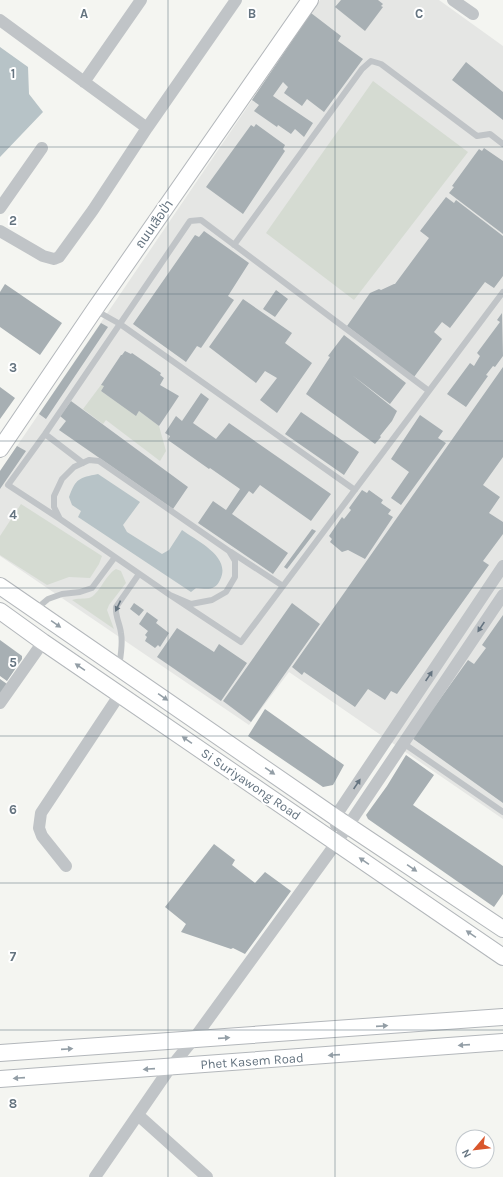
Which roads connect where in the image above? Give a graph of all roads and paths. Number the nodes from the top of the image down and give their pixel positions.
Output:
1 (141, 0) edge
2 (236, 0) edge
3 (310, 0) edge
4 (453, 0) edge
5 (473, 14) dead end
6 (0, 20) edge
7 (84, 82) junction
8 (147, 128) junction
9 (503, 144) edge
10 (42, 148) dead end
11 (0, 208) edge
12 (0, 231) edge
13 (234, 245) junction
14 (503, 292) edge
15 (95, 309) junction
16 (120, 324) junction
17 (429, 391) junction
18 (45, 434) junction
19 (0, 449) edge
20 (83, 463) junction
21 (355, 490) junction
22 (60, 519) junction
23 (229, 551) junction
24 (115, 558) junction
25 (503, 566) edge
26 (139, 574) junction
27 (0, 586) edge
28 (283, 586) junction
29 (170, 595) junction
30 (503, 595) edge
31 (35, 610) junction
32 (0, 611) edge
33 (456, 636) junction
34 (43, 642) junction
35 (469, 645) junction
36 (119, 667) junction
37 (120, 694) junction
38 (0, 703) edge
39 (403, 743) junction
40 (503, 812) edge
41 (342, 821) junction
42 (337, 842) junction
43 (66, 866) dead end
44 (503, 929) edge
45 (503, 956) edge
46 (503, 1017) edge
47 (193, 1040) junction
48 (503, 1042) edge
49 (0, 1053) edge
50 (170, 1068) junction
51 (0, 1079) edge
52 (138, 1115) junction
53 (95, 1177) edge
54 (207, 1177) edge

1 - 7 street
2 - 8 street
3 - 15 main road, ถนนเสือป่า
4 - 5 street
6 - 7 street
7 - 8 street
8 - 12 street
9 - 13 lane
10 - 11 street
13 - 16 lane
13 - 17 lane
14 - 17 lane
15 - 16 lane
15 - 19 main road, ถนนเสือป่า
16 - 18 lane
16 - 21 lane
17 - 21 lane
18 - 20 lane
18 - 22 lane
20 - 22 lane
20 - 23 lane
21 - 28 lane
22 - 24 lane
23 - 28 lane
23 - 29 lane
24 - 26 lane
24 - 31 lane
25 - 33 street
26 - 29 lane
26 -> 36 lane
27 - 31 main road, Si Suriyawong Road
28 - 29 lane
30 -> 35 street
31 -> 36 main road, Si Suriyawong Road
32 - 34 main road, Si Suriyawong Road
33 - 35 street
41 -> 33 street
37 -> 34 main road, Si Suriyawong Road
34 - 38 street
35 - 39 street
36 -> 41 main road, Si Suriyawong Road
42 -> 37 main road, Si Suriyawong Road
37 - 43 street
39 - 40 lane
39 - 41 street
41 - 42 street
41 -> 44 main road, Si Suriyawong Road
45 -> 42 main road, Si Suriyawong Road
42 - 47 street
47 -> 46 main road, Phet Kasem Road
49 -> 47 main road, Phet Kasem Road
47 - 50 street
48 -> 50 main road, Phet Kasem Road
50 -> 51 main road, Phet Kasem Road
50 - 52 street
52 - 53 street
52 - 54 street

